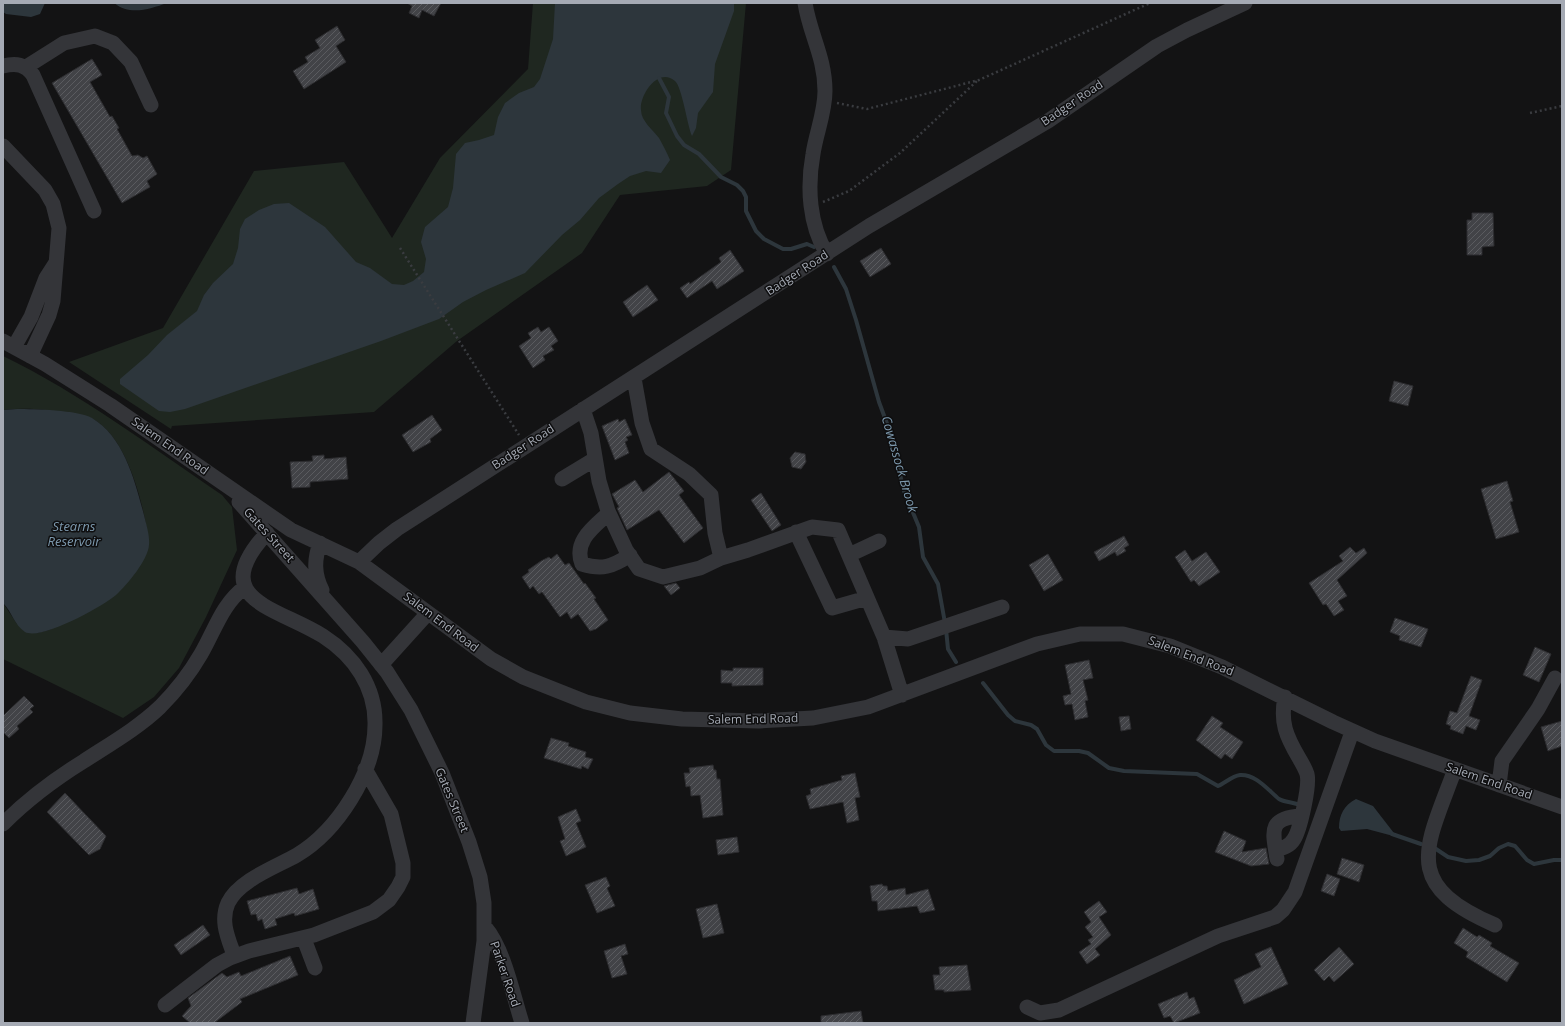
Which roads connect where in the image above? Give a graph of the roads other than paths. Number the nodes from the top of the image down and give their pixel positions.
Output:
1 (805, 3) edge
2 (1245, 3) edge
3 (3, 66) edge
4 (26, 67) junction
5 (151, 105) dead end
6 (3, 146) edge
7 (94, 211) dead end
8 (827, 254) junction
9 (57, 262) junction
10 (9, 344) edge
11 (30, 356) junction
12 (634, 378) junction
13 (583, 409) junction
14 (595, 459) junction
15 (562, 479) dead end
16 (222, 482) junction
17 (609, 513) junction
18 (796, 532) junction
19 (267, 533) junction
20 (879, 541) dead end
21 (320, 543) junction
22 (630, 555) junction
23 (849, 555) junction
24 (721, 558) junction
25 (360, 562) junction
26 (245, 587) junction
27 (867, 598) junction
28 (332, 606) junction
29 (1002, 607) dead end
30 (428, 613) junction
31 (884, 637) junction
32 (381, 665) junction
33 (1554, 678) dead end
34 (902, 695) junction
35 (1285, 697) junction
36 (1352, 732) junction
37 (365, 769) junction
38 (1455, 769) junction
39 (1499, 785) junction
40 (1562, 807) edge
41 (1301, 816) junction
42 (3, 824) edge
43 (1495, 925) dead end
44 (485, 927) junction
45 (304, 939) junction
46 (234, 956) junction
47 (315, 968) dead end
48 (165, 1005) dead end
49 (1027, 1007) dead end
50 (473, 1023) edge
51 (522, 1023) edge

1 - 8 street
2 - 8 street, Badger Road
3 - 4 street
4 - 5 street
4 - 7 street
6 - 9 street
8 - 12 street, Badger Road
9 - 10 street
9 - 11 street
10 - 11 street, Salem End Road
11 - 16 street, Salem End Road
12 - 13 street, Badger Road
12 - 24 street
13 - 14 street
13 - 25 street, Badger Road
14 - 15 street
14 - 17 street
16 - 19 street, Gates Street
16 - 21 street, Salem End Road
17 - 22 street
17 - 22 street
18 - 23 street
18 - 24 street
18 - 27 street
19 - 26 street
19 - 28 street, Gates Street
20 - 23 street
21 - 25 street, Salem End Road
21 - 28 street, Gates Street
22 - 24 street
23 - 27 street
25 - 30 street, Salem End Road
26 - 37 street
26 - 42 street
27 - 31 street
28 - 32 street, Gates Street
29 - 31 street
30 - 32 street
30 - 34 street, Salem End Road
31 - 34 street
32 - 44 street, Gates Street
33 - 39 street
34 - 35 street, Salem End Road
35 - 36 street, Salem End Road
35 - 41 street
36 - 38 street, Salem End Road
36 - 49 street
37 - 45 street
37 - 46 street
38 - 39 street, Salem End Road
38 - 43 street
39 - 40 street, Salem End Road
41 - 41 street
44 - 50 street, Gates Street
44 - 51 street, Parker Road
45 - 46 street
45 - 47 street
46 - 48 street

